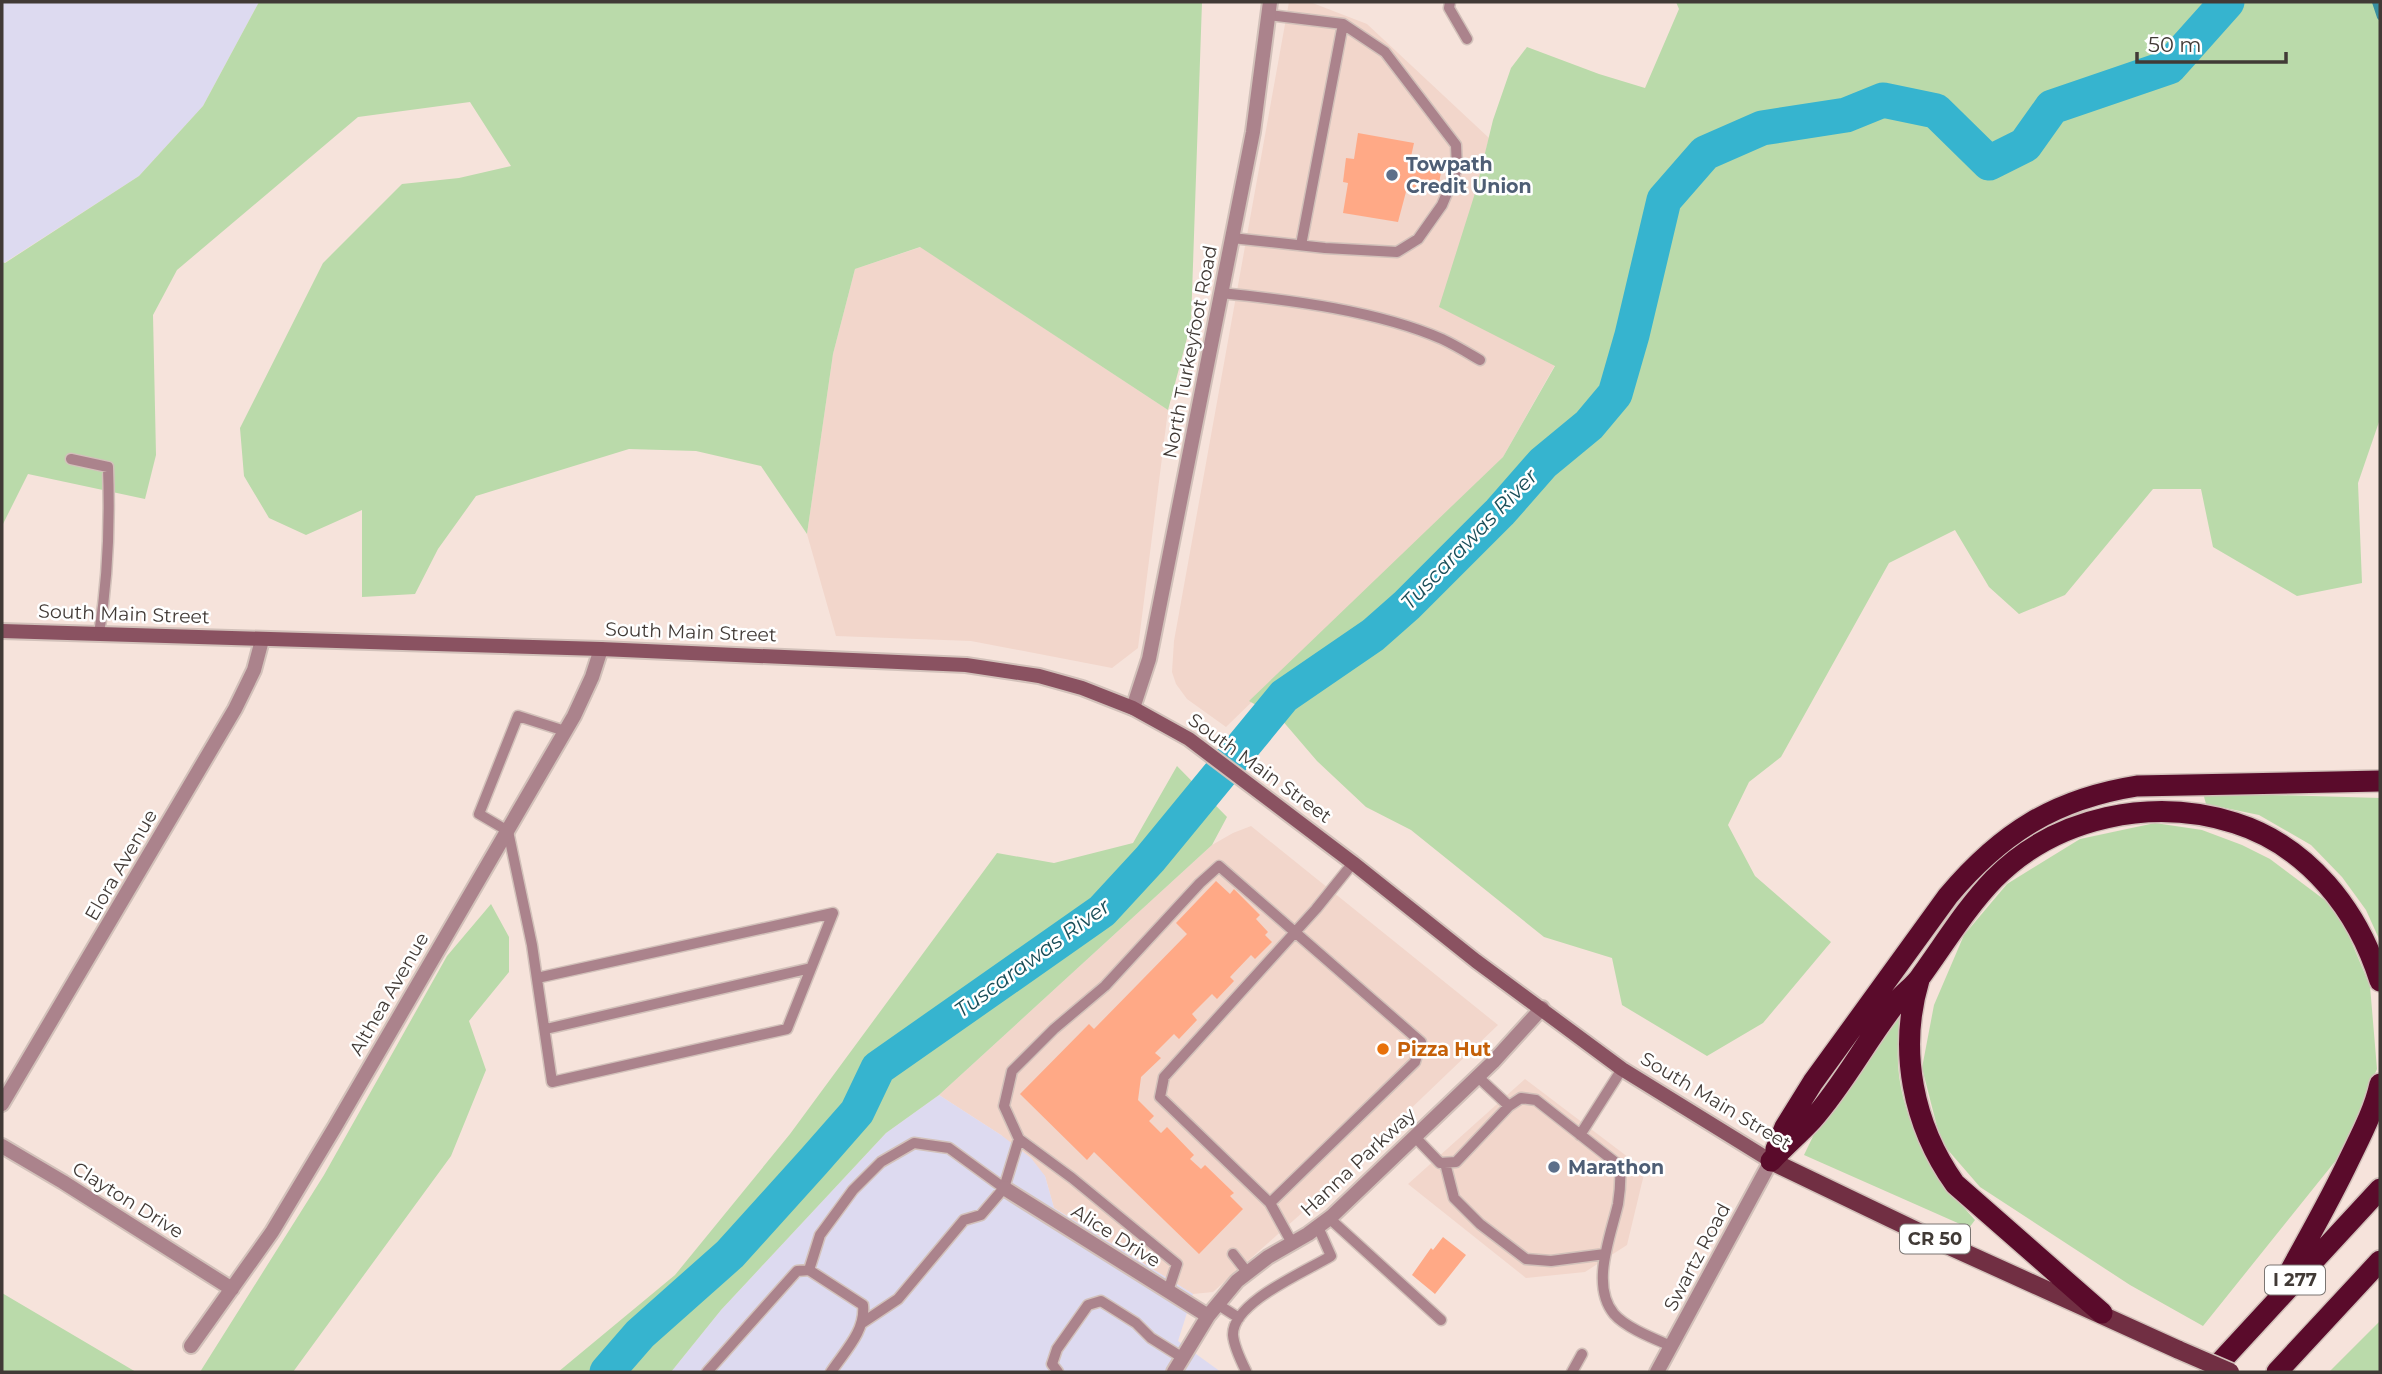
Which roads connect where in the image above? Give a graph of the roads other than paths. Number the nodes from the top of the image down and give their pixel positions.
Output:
1 (1450, 2) edge
2 (1269, 9) edge
3 (1343, 24) junction
4 (1467, 39) dead end
5 (1232, 238) junction
6 (1301, 245) junction
7 (1221, 293) junction
8 (1480, 360) dead end
9 (71, 459) dead end
10 (2, 631) edge
11 (99, 634) junction
12 (262, 640) junction
13 (601, 649) junction
14 (1133, 708) junction
15 (565, 731) junction
16 (2380, 781) edge
17 (508, 831) junction
18 (1353, 863) junction
19 (1295, 933) junction
20 (811, 968) junction
21 (537, 978) junction
22 (1920, 978) junction
23 (2380, 981) edge
24 (1542, 1008) junction
25 (545, 1029) junction
26 (1622, 1069) junction
27 (1478, 1077) junction
28 (2380, 1084) edge
29 (2, 1104) edge
30 (1509, 1107) junction
31 (1580, 1135) junction
32 (1415, 1137) junction
33 (1019, 1139) junction
34 (2, 1146) edge
35 (1771, 1161) junction
36 (1445, 1163) junction
37 (1004, 1188) junction
38 (2380, 1189) edge
39 (1270, 1203) junction
40 (1323, 1223) junction
41 (1292, 1243) junction
42 (1233, 1254) dead end
43 (1605, 1254) junction
44 (2380, 1261) edge
45 (809, 1270) junction
46 (1247, 1272) junction
47 (2380, 1272) edge
48 (232, 1289) junction
49 (1168, 1291) junction
50 (2350, 1294) junction
51 (2270, 1307) junction
52 (1213, 1310) junction
53 (2102, 1314) junction
54 (1239, 1318) junction
55 (1441, 1320) dead end
56 (862, 1323) junction
57 (191, 1346) dead end
58 (1671, 1346) junction
59 (1582, 1354) dead end
60 (1183, 1358) junction
61 (1246, 1371) edge
62 (708, 1372) edge
63 (831, 1372) edge
64 (1058, 1372) edge
65 (1174, 1372) edge
66 (1572, 1372) edge
67 (1657, 1372) edge
68 (2211, 1372) edge
69 (2230, 1372) edge
70 (2277, 1372) edge

1 - 4 lane
2 - 3 lane
2 - 5 street, North Turkeyfoot Road
3 - 6 lane
3 - 6 lane
5 - 6 lane
5 - 7 street, North Turkeyfoot Road
7 - 8 lane
7 - 14 street, North Turkeyfoot Road
9 - 11 lane
10 - 11 main road, South Main Street
11 - 12 main road, South Main Street
12 - 13 main road, South Main Street
12 - 29 street, Elora Avenue
13 - 14 main road, South Main Street
13 - 15 street, Althea Avenue
14 - 18 main road, South Main Street
15 - 17 street, Althea Avenue
15 - 17 lane
16 - 35 highway
17 - 21 lane
17 - 48 street, Althea Avenue
18 - 19 lane
18 - 24 main road, South Main Street
19 - 33 lane
19 - 39 lane
19 - 39 lane
20 - 21 lane
20 - 25 lane
20 - 25 lane
21 - 25 lane
22 - 23 highway
22 - 35 highway
22 - 53 highway
24 - 26 main road, South Main Street
24 - 27 street, Hanna Parkway
26 - 31 lane
26 - 35 main road, South Main Street
27 - 30 lane
27 - 32 street, Hanna Parkway
28 - 51 highway
30 - 31 lane
30 - 36 lane
31 - 43 lane
32 - 36 lane
32 - 40 street, Hanna Parkway
33 - 37 lane
33 - 49 lane
34 - 48 street, Clayton Drive
35 - 53 main road, South Main Street / CR 50
35 - 58 street, Swartz Road
36 - 43 lane
37 - 45 lane
37 - 49 street, Alice Drive
37 - 56 lane
38 - 51 highway, I 277
39 - 41 lane
40 - 41 street, Hanna Parkway
40 - 54 lane
40 - 55 lane
41 - 46 street, Hanna Parkway
42 - 46 lane
43 - 58 lane
44 - 50 highway, I 277
45 - 56 lane
45 - 62 lane
46 - 52 street, Hanna Parkway
47 - 50 highway
48 - 57 street, Althea Avenue
49 - 52 street, Alice Drive
50 - 70 highway, I 277
51 - 68 highway, I 277
52 - 54 lane
52 - 60 street, Hanna Parkway
53 - 69 main road, South Main Street / CR 50, bridge
54 - 61 lane
56 - 63 lane
58 - 67 street, Swartz Road
59 - 66 lane
60 - 64 lane
60 - 65 street, Hanna Parkway

